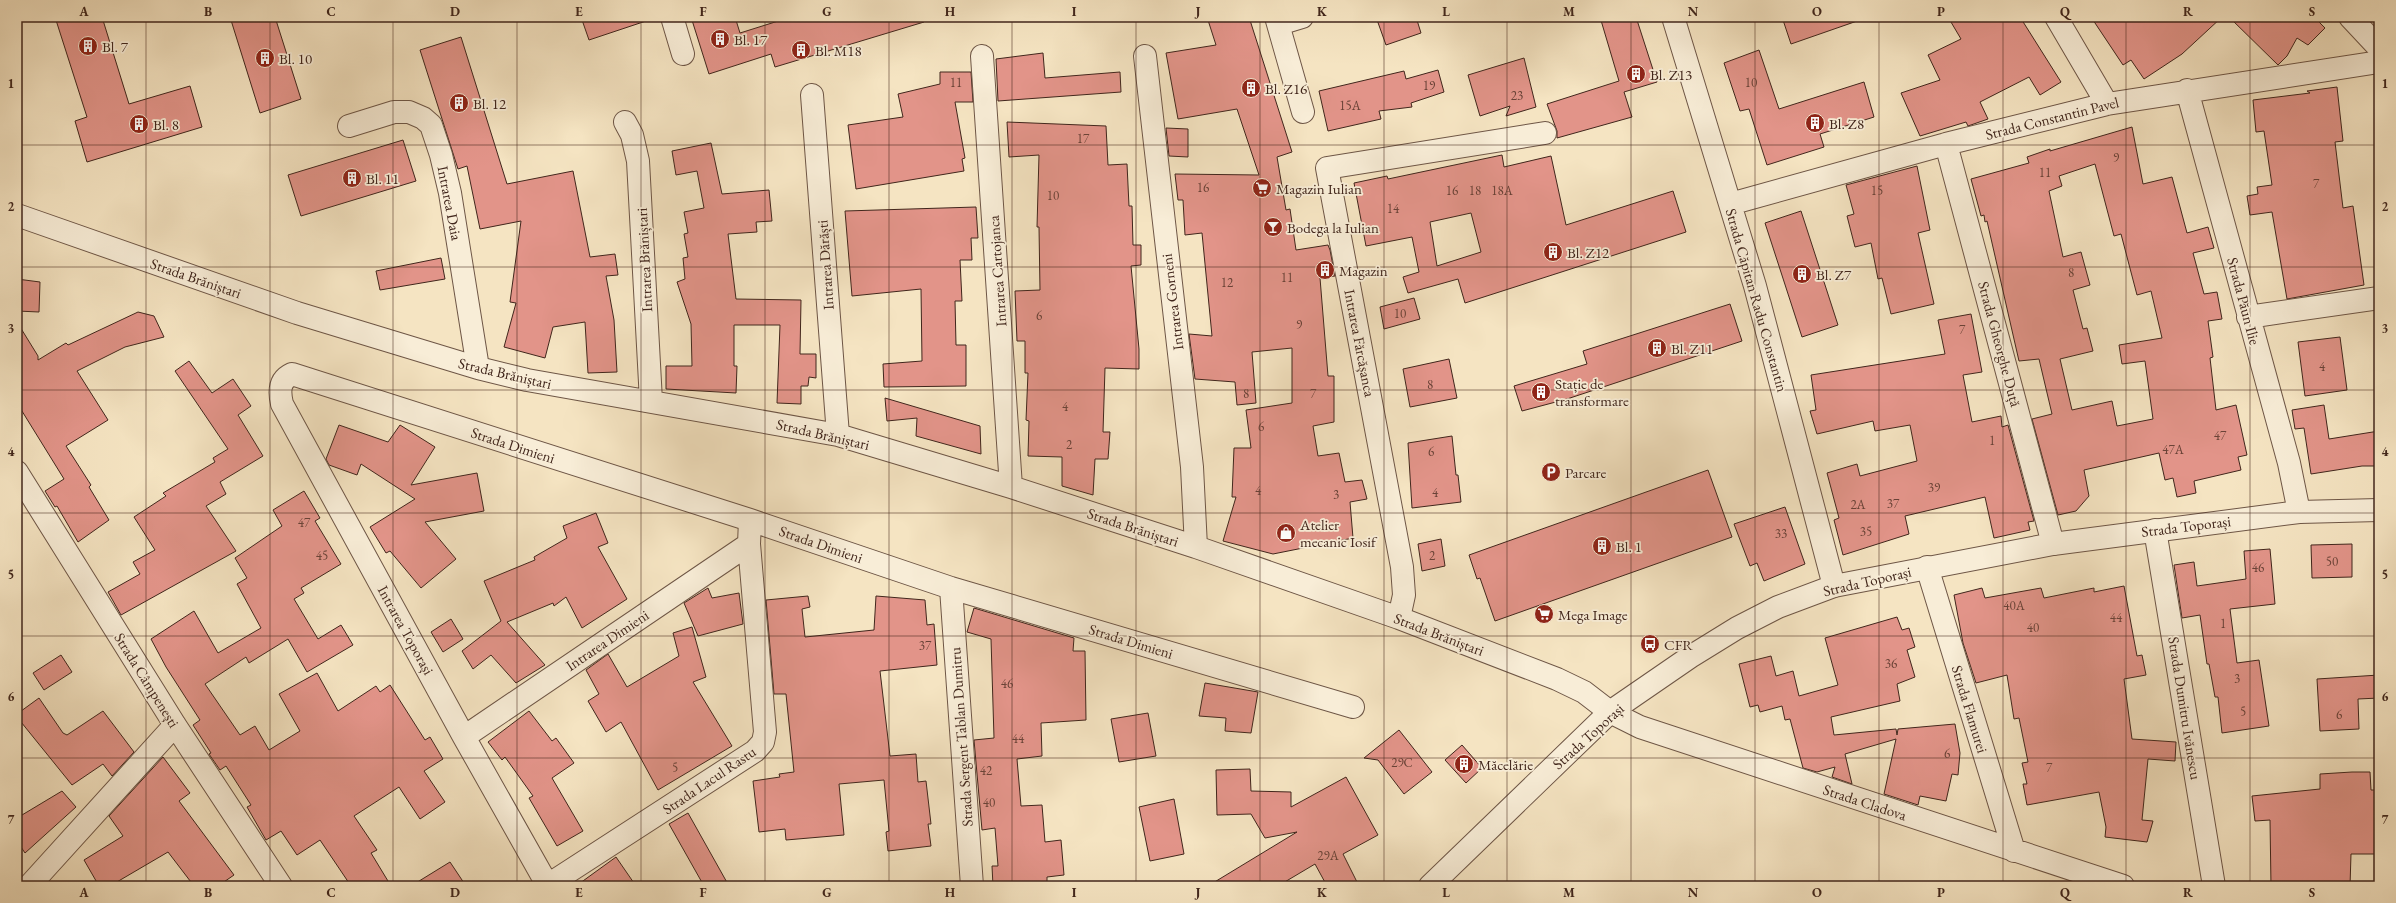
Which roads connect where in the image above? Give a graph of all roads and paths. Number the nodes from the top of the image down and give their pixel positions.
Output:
1 (672, 17) edge
2 (1302, 17) edge
3 (1673, 17) edge
4 (2056, 17) edge
5 (2350, 17) edge
6 (1278, 20) edge
7 (2379, 48) edge
8 (683, 54) dead end
9 (982, 56) dead end
10 (1145, 56) dead end
11 (2379, 62) edge
12 (2187, 90) junction
13 (812, 95) dead end
14 (2107, 104) junction
15 (1302, 112) dead end
16 (625, 122) dead end
17 (349, 126) dead end
18 (1545, 133) dead end
19 (1946, 144) junction
20 (1730, 204) junction
21 (17, 215) edge
22 (2379, 298) edge
23 (2248, 317) junction
24 (478, 368) junction
25 (292, 374) joint
26 (651, 401) junction
27 (838, 435) junction
28 (17, 472) edge
29 (1012, 487) junction
30 (2379, 510) edge
31 (2299, 512) junction
32 (750, 520) junction
33 (2155, 530) junction
34 (749, 544) junction
35 (2054, 544) junction
36 (1196, 547) junction
37 (1927, 567) junction
38 (1834, 586) junction
39 (951, 588) junction
40 (1399, 618) junction
41 (1353, 707) dead end
42 (1610, 712) junction
43 (175, 725) junction
44 (464, 737) junction
45 (2014, 851) junction
46 (548, 885) edge
47 (29, 886) edge
48 (281, 886) edge
49 (972, 886) edge
50 (1430, 886) edge
51 (2123, 886) edge
52 (2214, 886) edge

1 - 8 street
2 - 6 street
3 - 20 street, Strada Căpitan Radu Constantin
4 - 14 street
5 - 7 street
6 - 15 street
9 - 29 street, Intrarea Cartojanca
10 - 36 street, Intrarea Gorneni
11 - 12 street, Strada Constantin Pavel
12 - 14 street, Strada Constantin Pavel
12 - 23 street, Strada Păun Ilie
13 - 27 street, Intrarea Dărăști
14 - 19 street, Strada Constantin Pavel
16 - 26 street, Intrarea Brăniștari
17 - 24 street, Intrarea Daia
18 - 40 street, Intrarea Fărcășanca
19 - 20 street, Strada Constantin Pavel
19 - 35 street, Strada Gheorghe Duță
20 - 38 street, Strada Căpitan Radu Constantin
21 - 24 street, Strada Brăniștari
22 - 23 street
23 - 31 street, Strada Păun Ilie
24 - 26 street, Strada Brăniștari
25 - 32 street, Strada Dimieni
25 - 44 street, Intrarea Toporași
26 - 27 street, Strada Brăniștari
27 - 29 street, Strada Brăniștari
28 - 43 street, Strada Câmpenești
29 - 36 street, Strada Brăniștari
30 - 31 street, Strada Toporași
31 - 33 street, Strada Toporași
32 - 34 street, Strada Lacul Rastu
32 - 39 street, Strada Dimieni
33 - 35 street, Strada Toporași
33 - 52 street, Strada Dumitru Ivănescu
34 - 44 street, Intrarea Dimieni
34 - 46 street, Strada Lacul Rastu
35 - 37 street, Strada Toporași
36 - 40 street, Strada Brăniștari
37 - 38 street, Strada Toporași
37 - 45 street, Strada Flamurei
38 - 42 street, Strada Toporași
39 - 41 street, Strada Dimieni
39 - 49 street, Strada Sergent Tablan Dumitru
40 - 42 street, Strada Brăniștari
42 - 45 street, Strada Cladova
42 - 50 street, Strada Toporași
43 - 47 street
43 - 48 street, Strada Câmpenești
44 - 46 street, Intrarea Toporași
45 - 51 street, Strada Cladova

